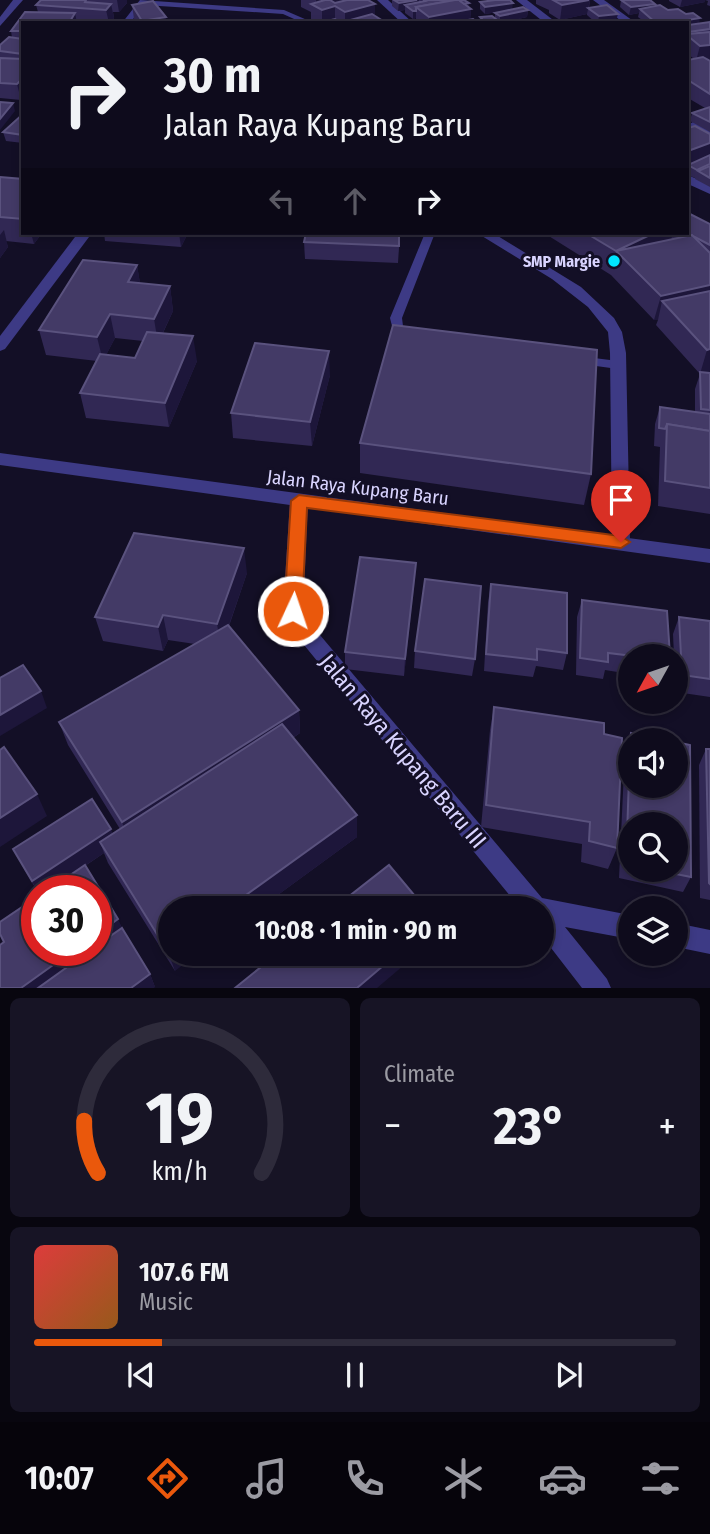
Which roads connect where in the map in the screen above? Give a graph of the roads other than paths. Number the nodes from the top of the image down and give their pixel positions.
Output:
1 (18, 0) edge
2 (252, 0) edge
3 (382, 0) edge
4 (521, 0) edge
5 (598, 0) edge
6 (143, 1) edge
7 (258, 9) junction
8 (128, 21) edge
9 (305, 21) edge
10 (406, 21) edge
11 (549, 21) edge
12 (626, 21) edge
13 (0, 23) edge
14 (695, 124) edge
15 (710, 133) edge
16 (689, 180) edge
17 (710, 190) edge
18 (83, 235) edge
19 (429, 235) edge
20 (487, 235) edge
21 (422, 341) edge
22 (0, 346) edge
23 (565, 359) edge
24 (618, 365) junction
25 (0, 459) edge
26 (299, 501) junction
27 (621, 542) junction
28 (710, 556) edge
29 (524, 896) edge
30 (554, 912) edge
31 (618, 925) edge
32 (554, 932) edge
33 (688, 937) edge
34 (710, 942) edge
35 (598, 988) edge

1 - 13 street
2 - 7 lane
3 - 10 street
4 - 11 street
5 - 12 street
6 - 7 lane
6 - 8 lane
7 - 9 lane
14 - 15 street
16 - 17 street
18 - 22 street
19 - 21 lane
20 - 24 street
23 - 24 lane
24 - 27 street
25 - 26 street, Jalan Raya Kupang Baru
26 - 27 street, Jalan Raya Kupang Baru
26 - 29 street, Jalan Raya Kupang Baru III
27 - 28 street, Jalan Raya Kupang Baru
30 - 31 street
32 - 35 street
33 - 34 street

